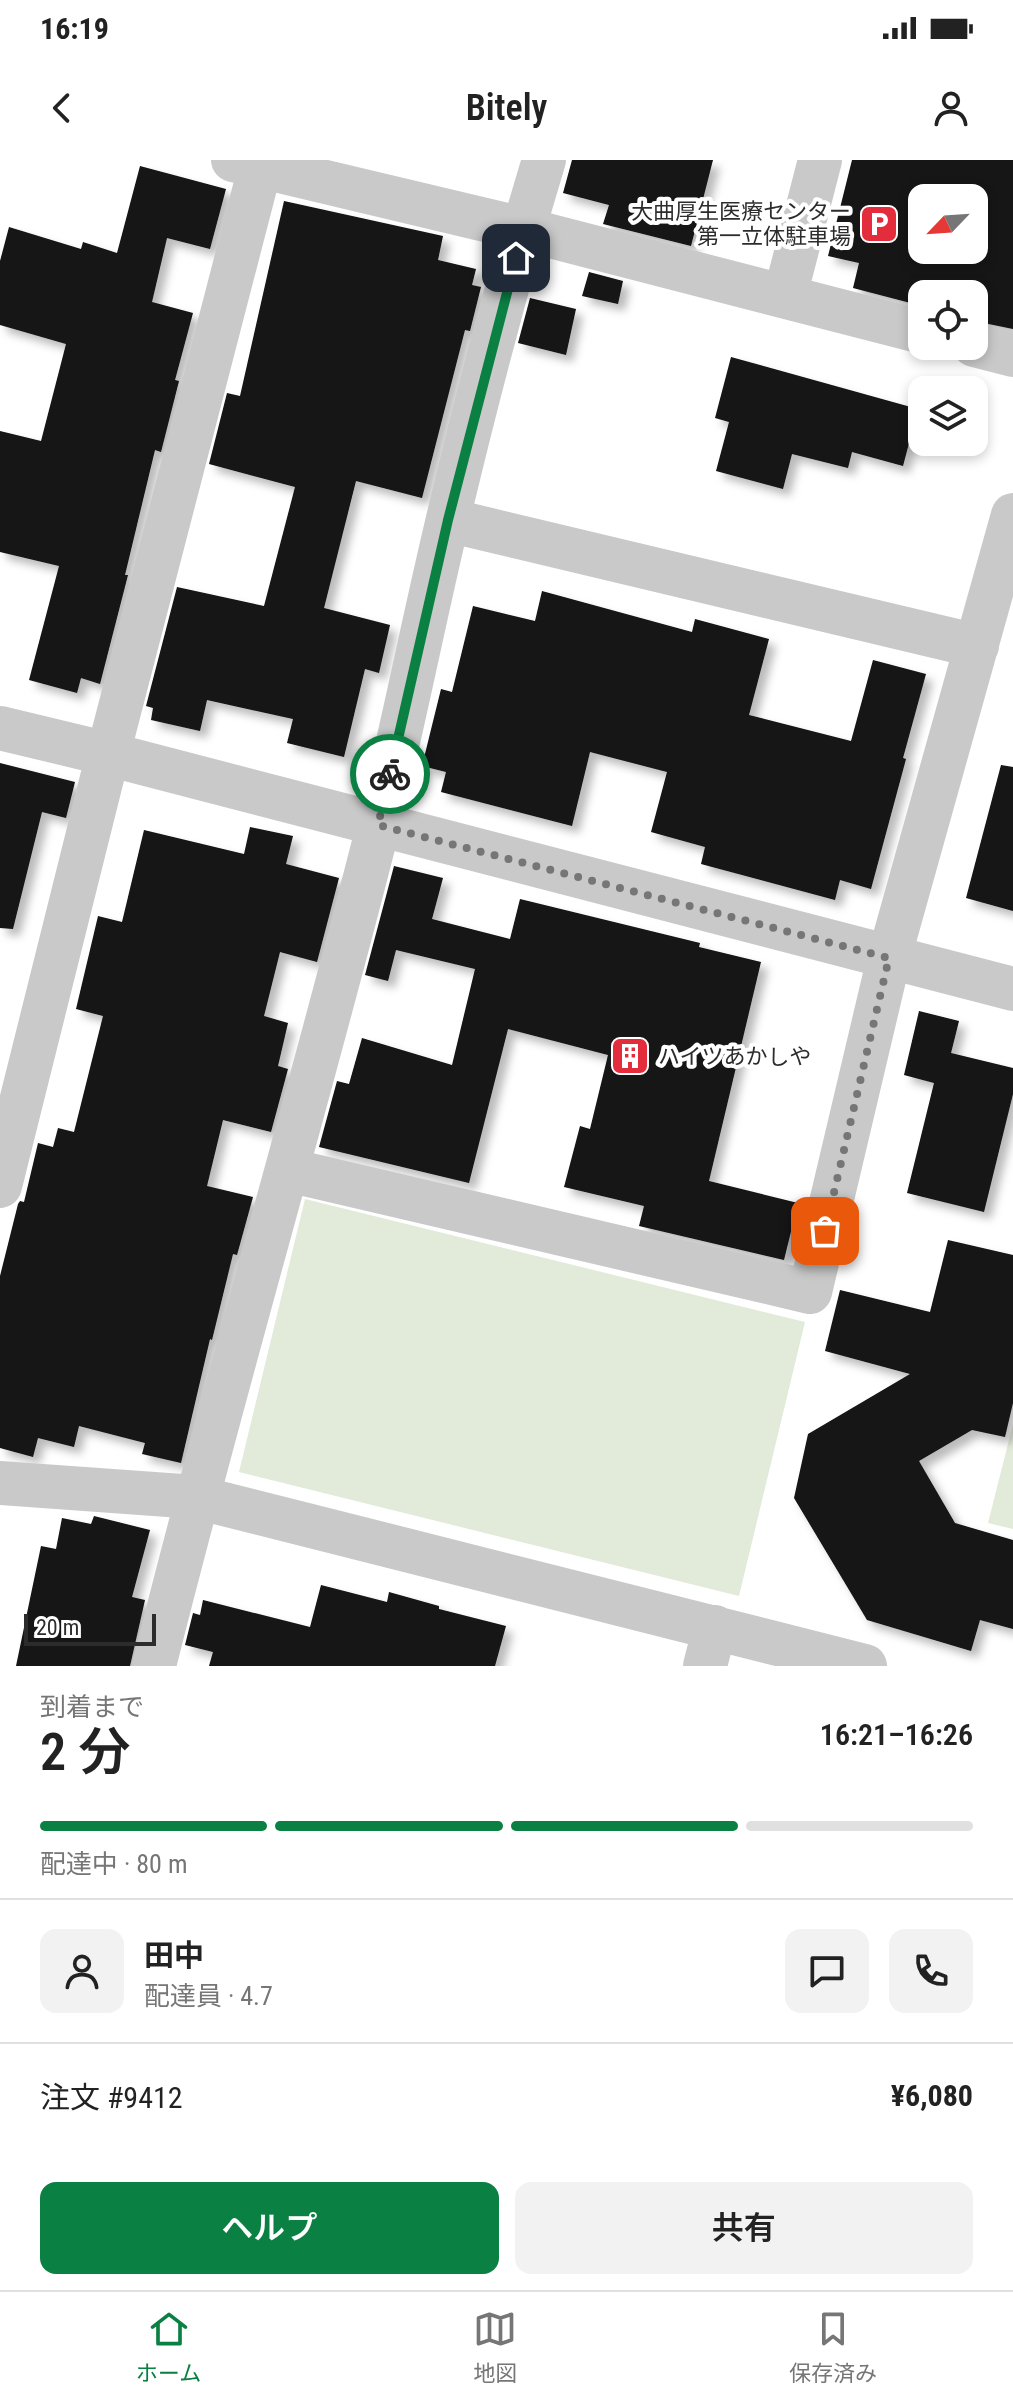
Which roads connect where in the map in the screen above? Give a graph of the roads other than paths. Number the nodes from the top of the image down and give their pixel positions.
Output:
1 (544, 160) edge
2 (820, 160) edge
3 (246, 164) edge
4 (523, 229) junction
5 (785, 296) junction
6 (908, 328) edge
7 (988, 349) edge
8 (1013, 355) edge
9 (1013, 515) edge
10 (448, 520) junction
11 (977, 646) junction
12 (0, 728) edge
13 (108, 754) junction
14 (378, 825) junction
15 (889, 958) junction
16 (1013, 989) edge
17 (288, 1170) junction
18 (0, 1186) edge
19 (0, 1483) edge
20 (196, 1497) junction
21 (710, 1647) edge
22 (154, 1666) edge
23 (865, 1666) edge

1 - 4 street
2 - 5 street
3 - 4 street
3 - 13 street
4 - 5 street
4 - 10 street
5 - 6 street
7 - 8 street
9 - 11 street
10 - 11 street
10 - 14 street
11 - 15 street
12 - 13 street
13 - 14 street
13 - 18 street
14 - 15 street
14 - 17 street
15 - 16 street
15 - 17 street
17 - 20 street
19 - 20 street
20 - 21 street
20 - 22 street
21 - 23 street

